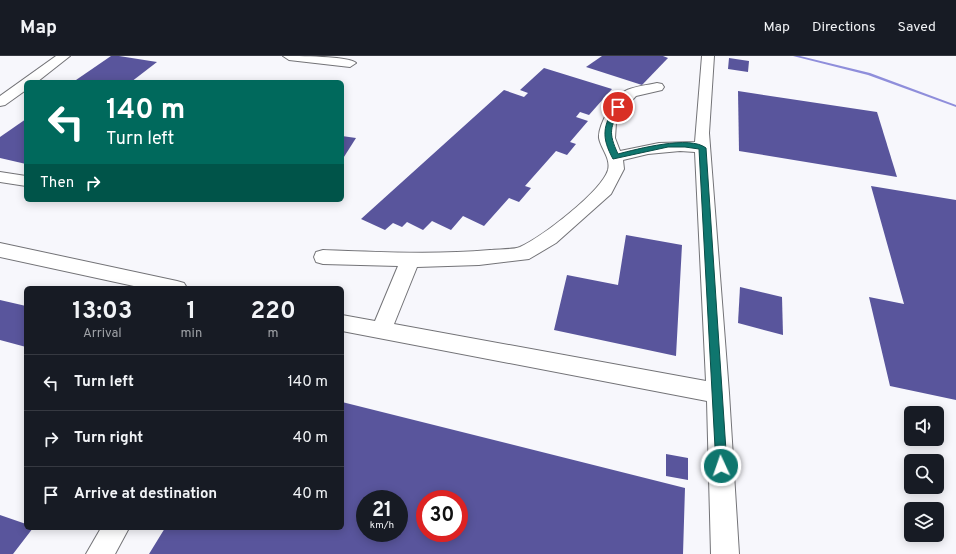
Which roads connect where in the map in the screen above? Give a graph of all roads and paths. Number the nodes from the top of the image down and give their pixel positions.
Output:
1 (64, 56) edge
2 (289, 56) edge
3 (708, 56) edge
4 (350, 63) dead end
5 (31, 80) edge
6 (24, 85) edge
7 (657, 87) dead end
8 (0, 102) edge
9 (703, 148) junction
10 (615, 157) junction
11 (0, 177) edge
12 (24, 181) edge
13 (0, 250) edge
14 (323, 257) dead end
15 (410, 260) junction
16 (168, 286) edge
17 (344, 322) edge
18 (381, 330) junction
19 (718, 393) junction
20 (115, 530) edge
21 (100, 554) edge
22 (725, 554) edge

1 - 5 street
2 - 4 street
3 - 9 street
6 - 8 street
7 - 10 street
9 - 10 street
9 - 19 street
10 - 15 street
11 - 12 street
13 - 16 street
14 - 15 street
15 - 18 street
17 - 18 street
18 - 19 street
19 - 22 street
20 - 21 street

